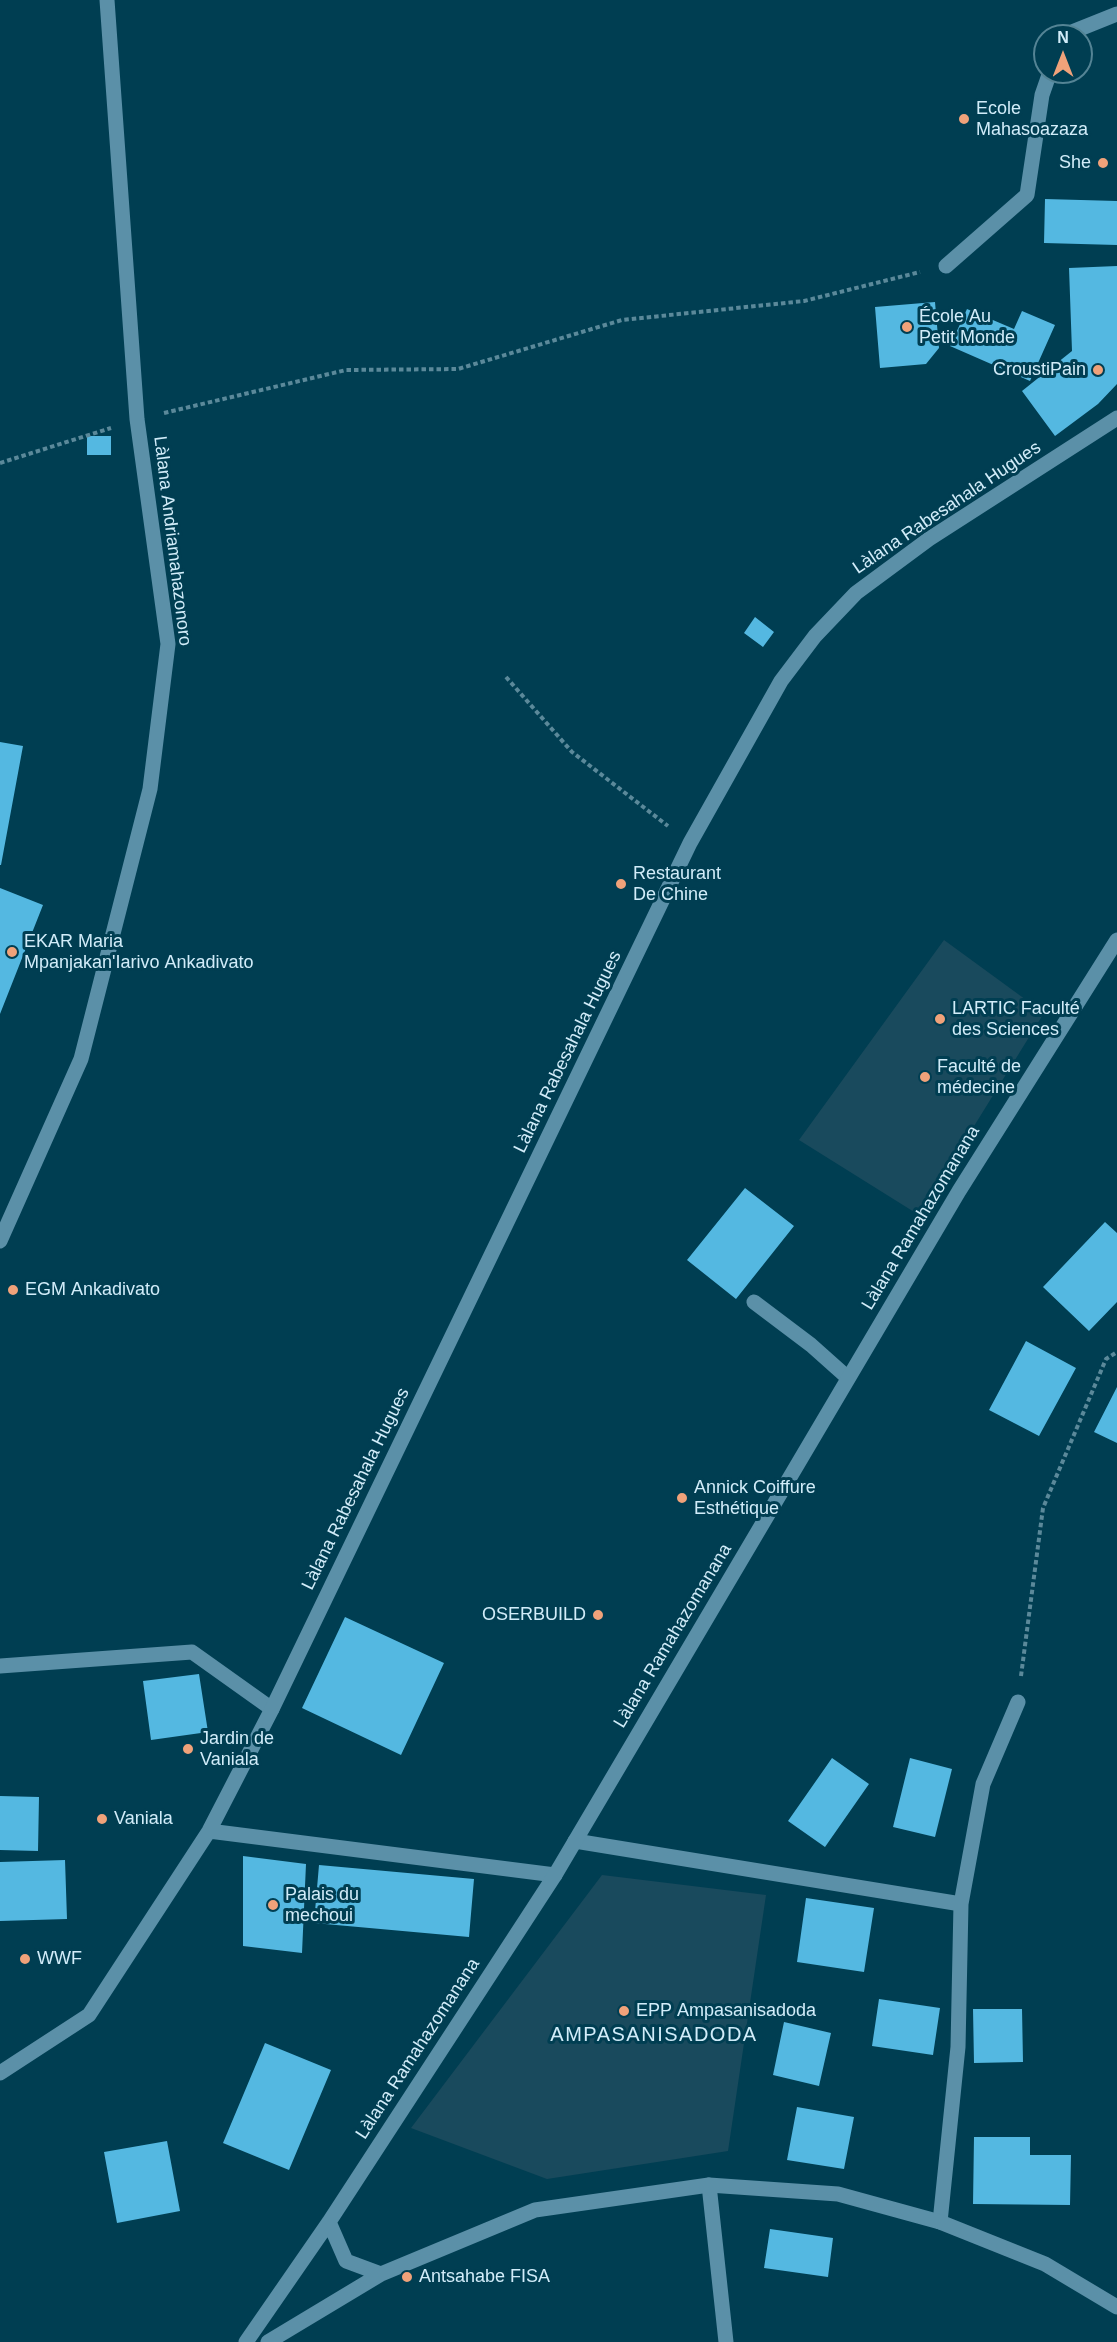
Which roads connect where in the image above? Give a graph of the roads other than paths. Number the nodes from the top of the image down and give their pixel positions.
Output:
1 (107, 0) edge
2 (1117, 14) edge
3 (1092, 24) edge
4 (1046, 84) edge
5 (946, 266) road end
6 (1117, 418) edge
7 (1116, 944) edge
8 (0, 1241) edge
9 (754, 1302) dead end
10 (848, 1378) junction
11 (0, 1666) edge
12 (1018, 1702) road end
13 (272, 1709) junction
14 (209, 1831) junction
15 (575, 1841) junction
16 (555, 1875) junction
17 (961, 1904) junction
18 (0, 2073) edge
19 (709, 2185) junction
20 (328, 2222) junction
21 (940, 2222) junction
22 (381, 2274) junction
23 (1117, 2307) edge
24 (246, 2342) edge
25 (268, 2342) edge
26 (726, 2342) edge

1 - 8 street, Làlana Andriamahazonoro
2 - 3 street
4 - 5 street
6 - 13 street, Làlana Rabesahala Hugues
7 - 10 street, Làlana Ramahazomanana
9 - 10 street
10 - 15 street, Làlana Ramahazomanana
11 - 13 street
12 - 17 street
13 - 14 street, Làlana Rabesahala Hugues
14 - 16 street
14 - 18 street
15 - 16 street, Làlana Ramahazomanana
15 - 17 street
16 - 20 street, Làlana Ramahazomanana
17 - 21 street
19 - 21 street
19 - 22 street
19 - 26 street
20 - 22 street
20 - 24 street, Làlana Ramahazomanana
21 - 23 street
22 - 25 street

